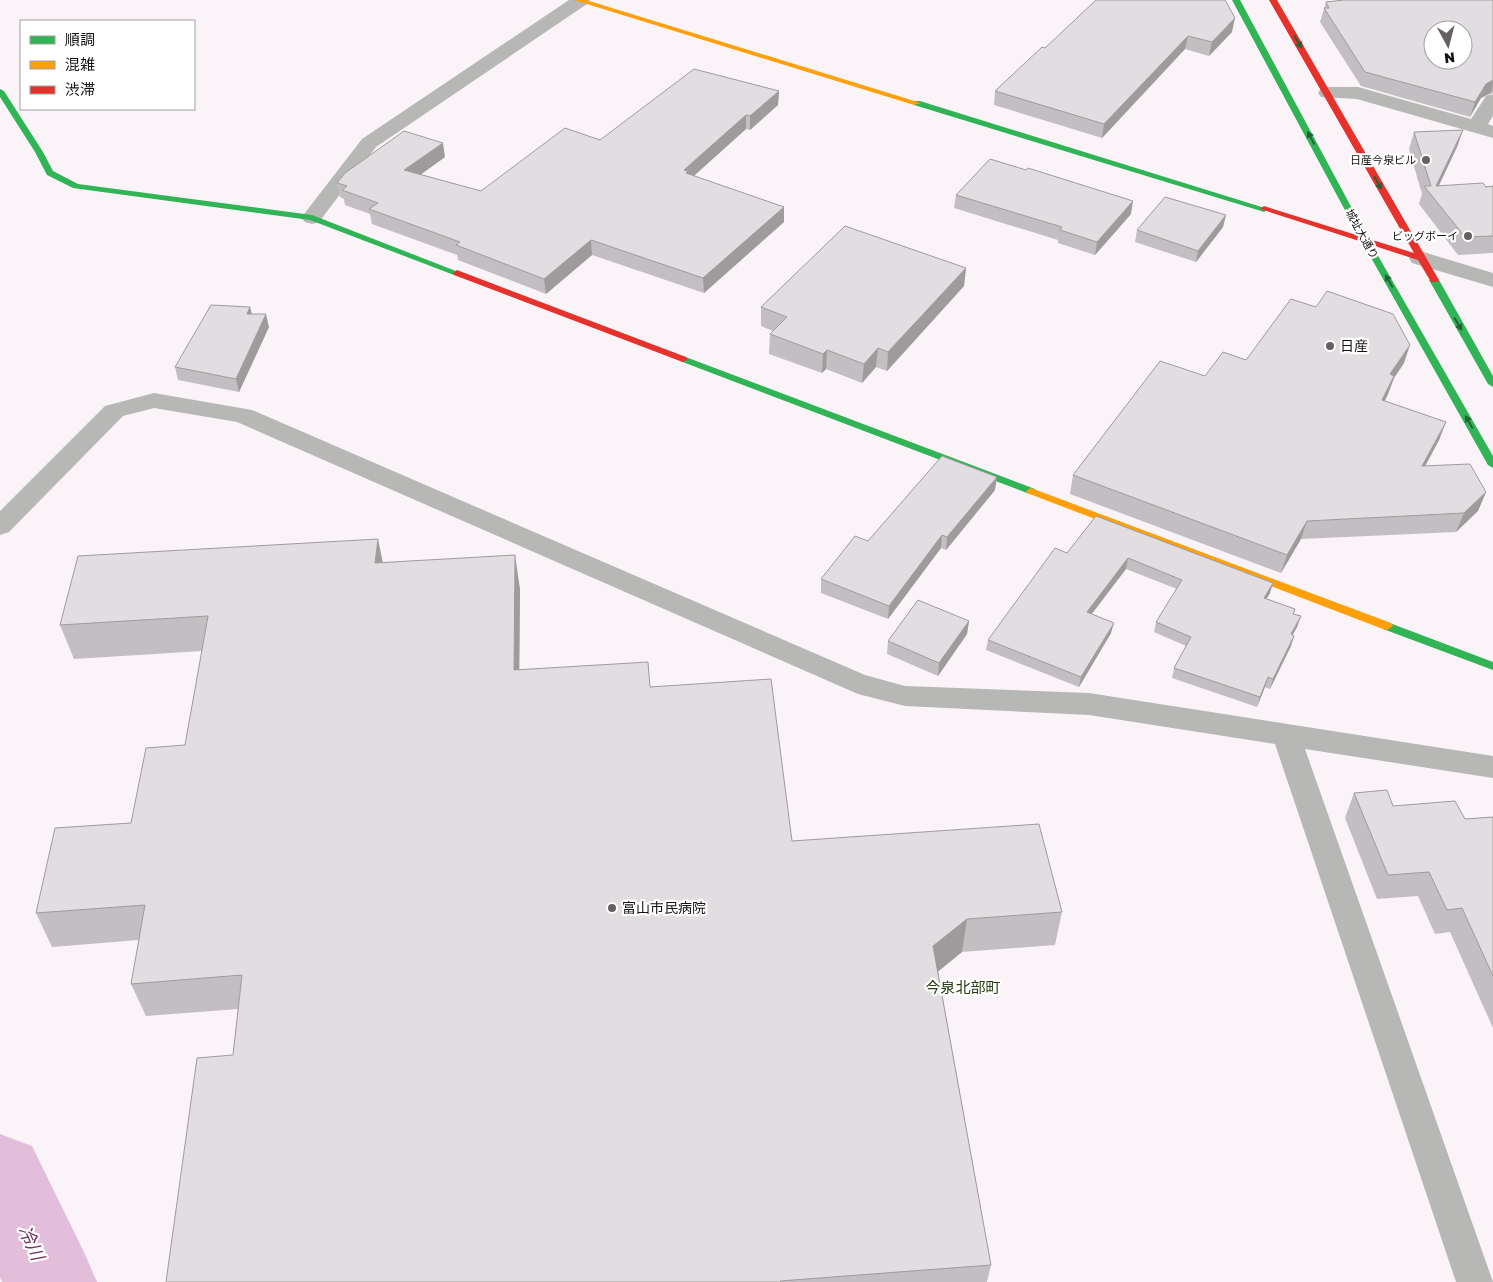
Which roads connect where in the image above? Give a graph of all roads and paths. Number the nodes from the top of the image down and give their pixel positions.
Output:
1 (580, 0) edge
2 (1236, 0) edge
3 (1273, 0) edge
4 (0, 91) edge
5 (1328, 94) junction
6 (1493, 100) edge
7 (1484, 129) edge
8 (312, 218) junction
9 (1365, 240) junction
10 (1420, 258) junction
11 (1493, 280) edge
12 (1493, 384) edge
13 (1493, 465) edge
14 (0, 526) edge
15 (1493, 666) edge
16 (1286, 735) junction
17 (1493, 767) edge
18 (1475, 1282) edge

1 - 8 street
1 - 9 main road
9 -> 2 main road, 城址大通り
3 -> 5 main road
4 - 8 main road
5 - 7 street
5 -> 10 main road
6 - 7 street
8 - 15 main road
9 - 10 main road
13 -> 9 main road, 城址大通り
10 - 11 street
10 -> 12 main road
14 - 16 street
16 - 17 street
16 - 18 street

